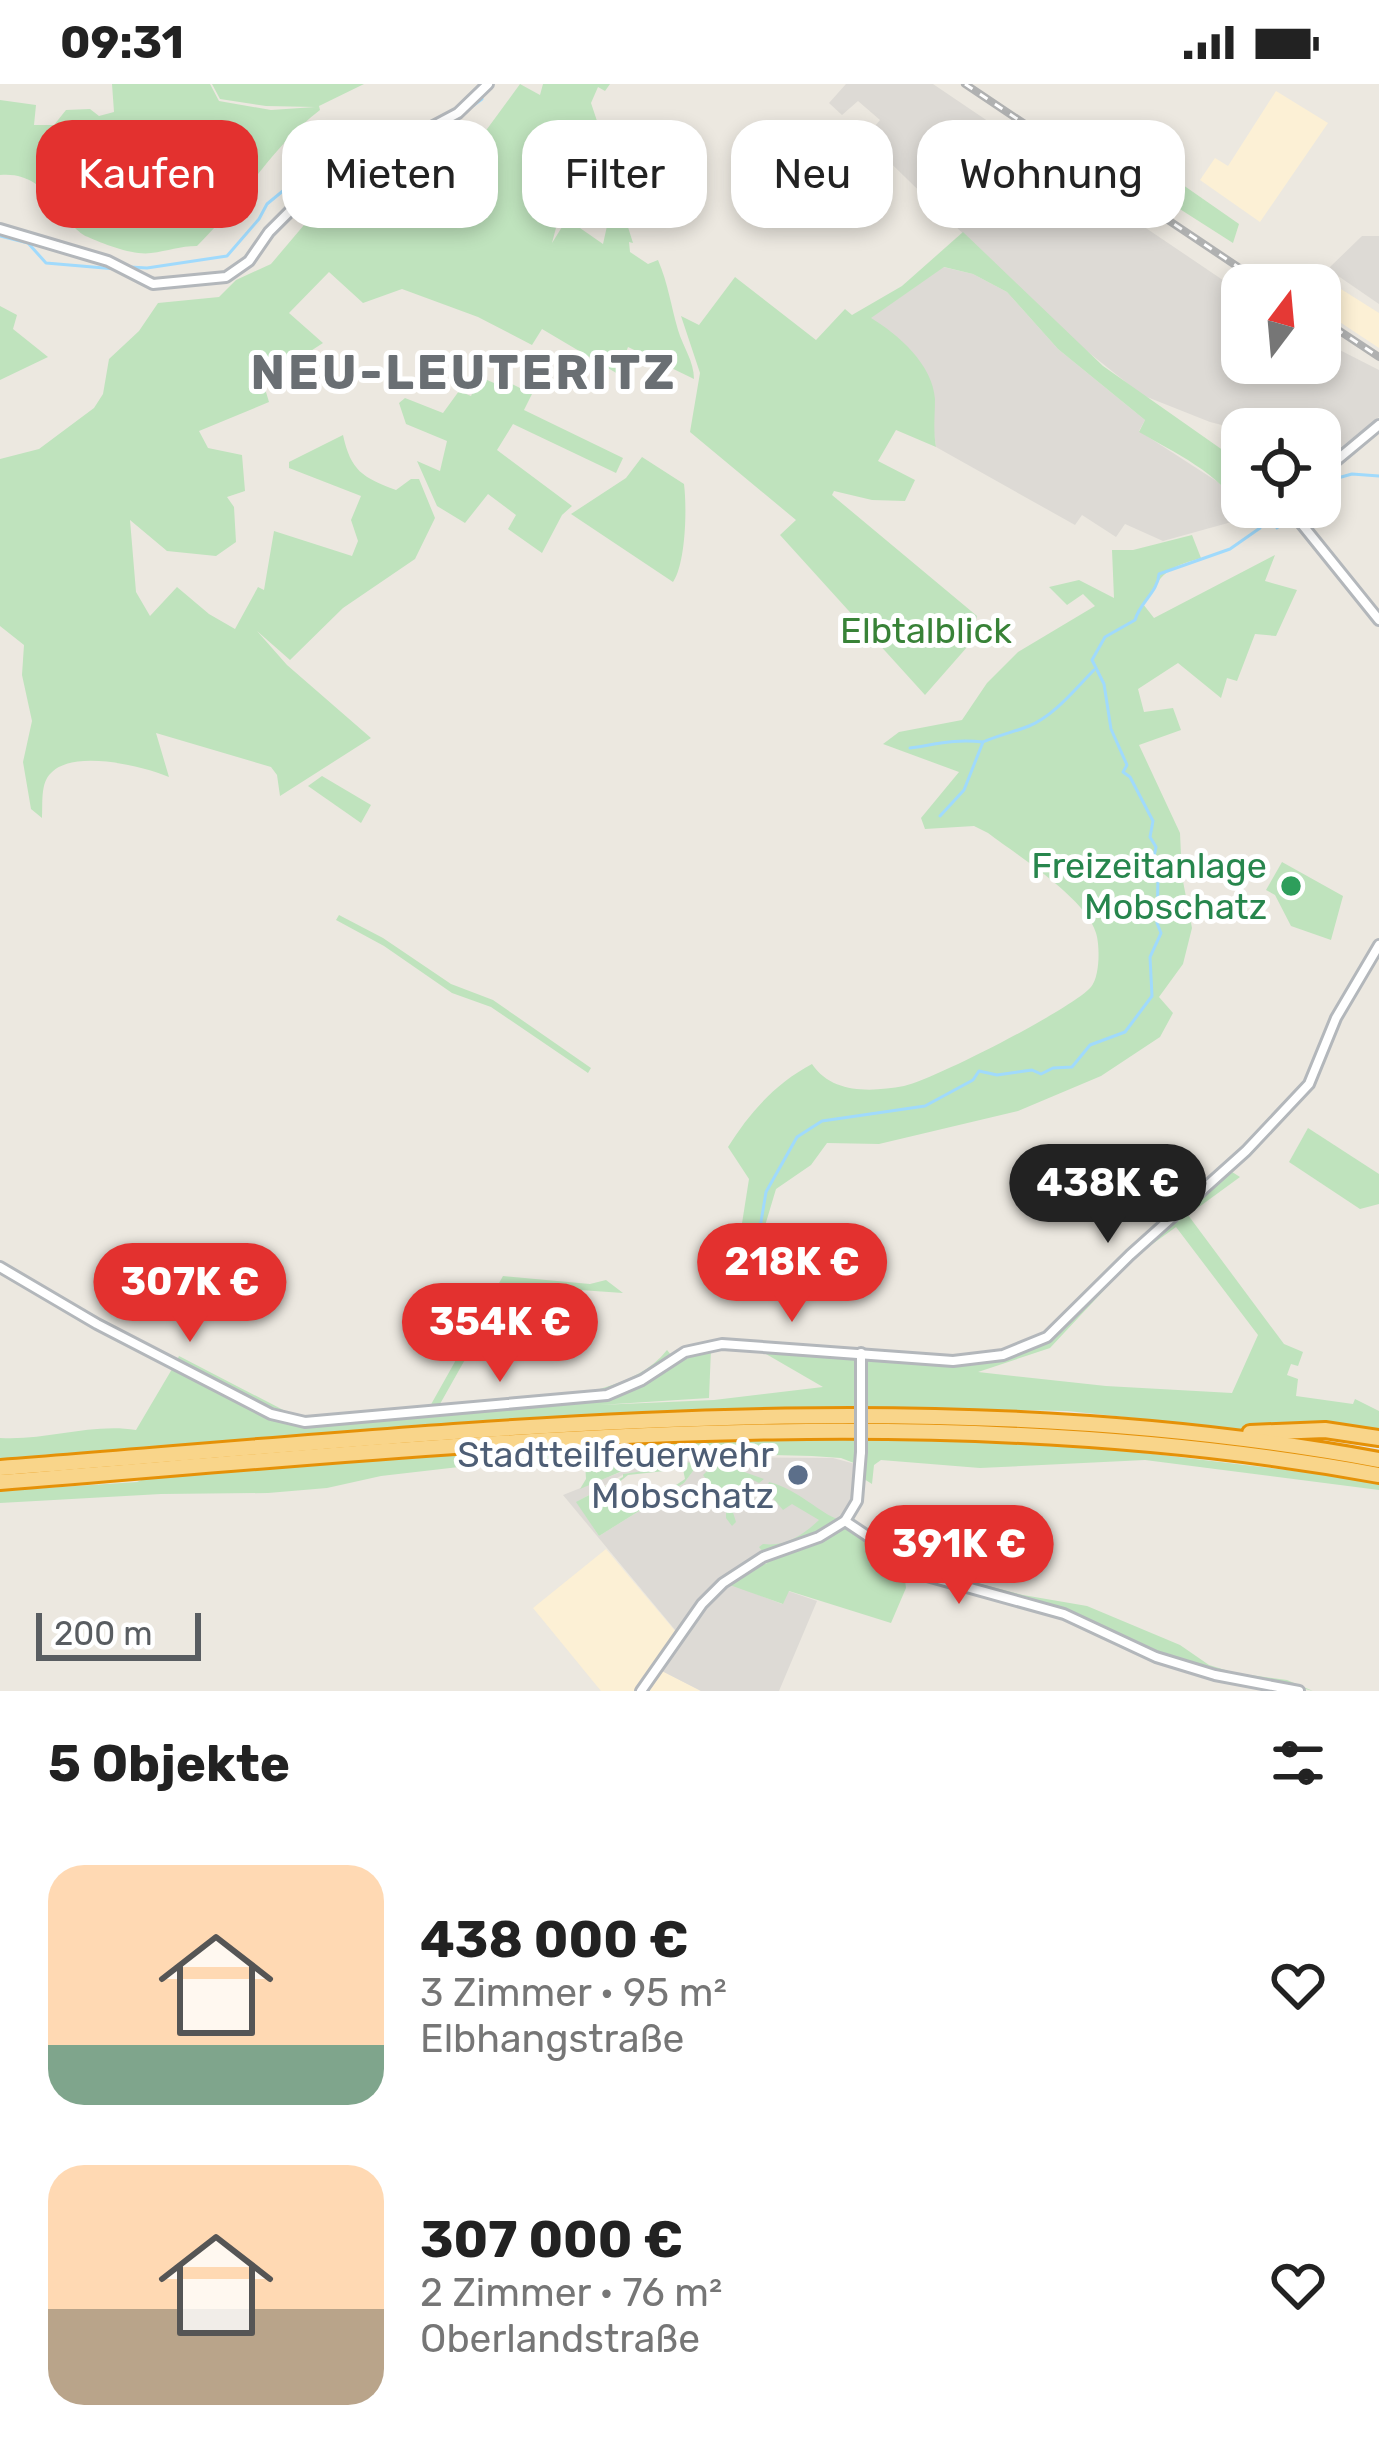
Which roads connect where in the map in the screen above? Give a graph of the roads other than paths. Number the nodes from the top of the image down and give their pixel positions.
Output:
1 (488, 84) edge
2 (0, 229) edge
3 (1379, 425) edge
4 (1341, 457) edge
5 (1305, 528) edge
6 (1379, 620) edge
7 (1379, 945) edge
8 (0, 1267) edge
9 (861, 1353) junction
10 (1215, 1436) junction
11 (1379, 1438) edge
12 (1379, 1460) edge
13 (0, 1468) edge
14 (1379, 1475) edge
15 (0, 1482) edge
16 (845, 1521) junction
17 (640, 1691) edge
18 (1299, 1691) edge

1 - 2 street
3 - 4 street
5 - 6 street
7 - 9 street
8 - 9 street
9 - 16 street, bridge
10 - 11 highway
10 - 12 highway
10 - 13 highway
14 - 15 highway
16 - 17 street
16 - 18 street

